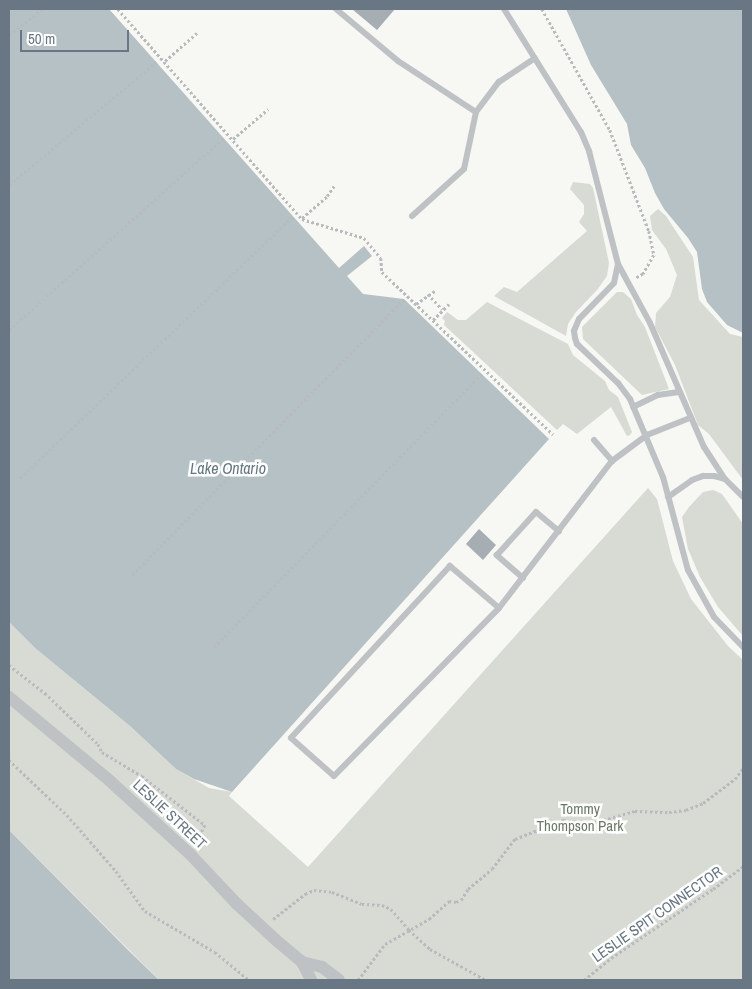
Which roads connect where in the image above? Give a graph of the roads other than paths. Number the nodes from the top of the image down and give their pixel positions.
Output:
1 (336, 9) edge
2 (504, 9) edge
3 (535, 58) junction
4 (476, 112) junction
5 (412, 216) dead end
6 (618, 264) junction
7 (679, 392) junction
8 (633, 407) junction
9 (690, 418) junction
10 (647, 435) junction
11 (594, 440) dead end
12 (612, 461) junction
13 (725, 479) junction
14 (668, 497) junction
15 (743, 498) edge
16 (559, 531) junction
17 (523, 578) junction
18 (500, 608) junction
19 (743, 648) edge
20 (9, 697) edge
21 (302, 962) junction
22 (311, 980) edge
23 (339, 980) edge

1 - 4 lane
2 - 3 lane
3 - 4 lane
3 - 6 lane
4 - 5 lane
6 - 7 lane
6 - 8 lane
7 - 8 lane
7 - 9 lane
8 - 10 lane
9 - 10 lane
9 - 13 lane
10 - 12 lane
10 - 14 lane
11 - 12 lane
12 - 16 lane
13 - 14 lane
13 - 15 lane
14 - 19 lane
16 - 17 lane
16 - 17 lane
17 - 18 lane
18 - 18 lane
20 - 21 street, LESLIE STREET
21 - 22 street, LESLIE STREET
21 - 23 street, LESLIE STREET

